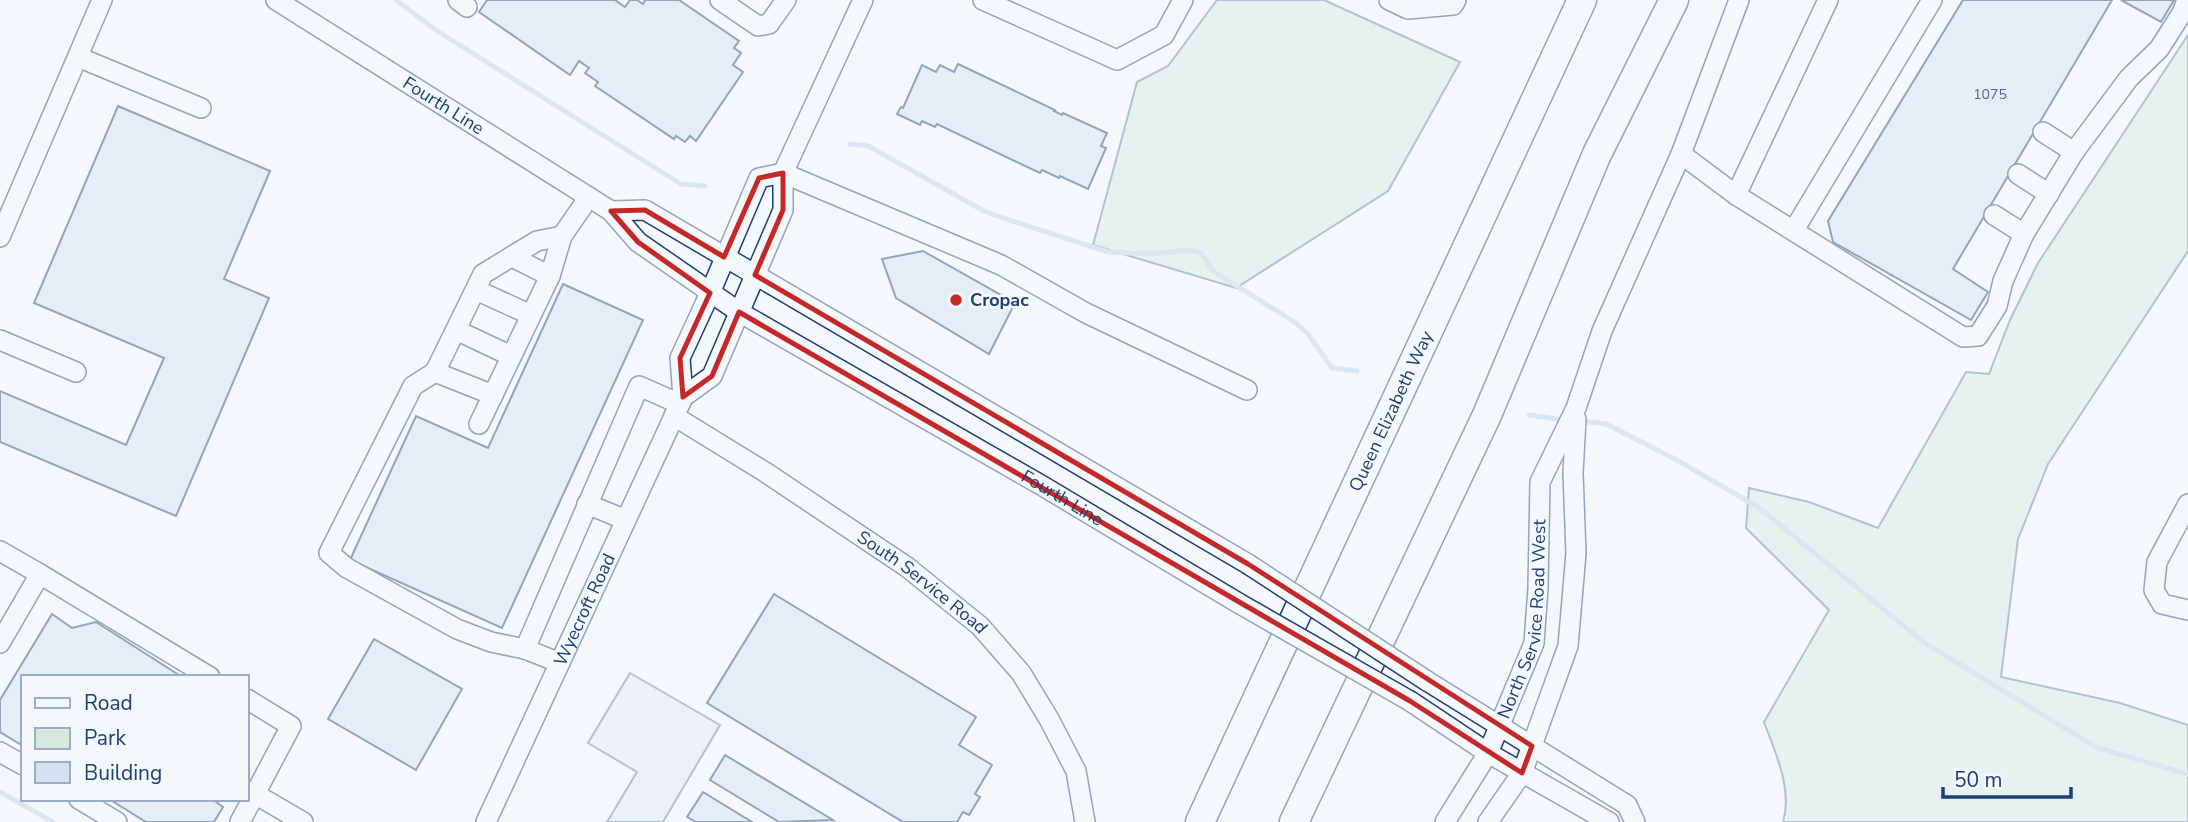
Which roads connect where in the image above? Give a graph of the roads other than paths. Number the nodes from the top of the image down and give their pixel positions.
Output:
1 (102, 0) edge
2 (276, 0) edge
3 (720, 0) edge
4 (786, 0) edge
5 (863, 0) edge
6 (983, 0) edge
7 (1182, 0) edge
8 (1389, 0) edge
9 (1456, 0) edge
10 (1563, 0) edge
11 (1582, 0) edge
12 (1674, 0) edge
13 (1738, 0) edge
14 (1828, 0) edge
15 (1932, 0) edge
16 (2188, 0) edge
17 (78, 57) junction
18 (1544, 82) junction
19 (201, 108) dead end
20 (2043, 132) dead end
21 (2074, 152) junction
22 (1681, 154) junction
23 (783, 173) junction
24 (2018, 174) dead end
25 (2049, 194) junction
26 (1736, 195) junction
27 (589, 197) junction
28 (611, 211) junction
29 (1994, 215) dead end
30 (1794, 230) junction
31 (2024, 234) junction
32 (562, 236) junction
33 (0, 237) edge
34 (512, 257) junction
35 (724, 257) junction
36 (755, 275) junction
37 (550, 276) junction
38 (476, 290) junction
39 (710, 293) junction
40 (739, 312) junction
41 (531, 315) junction
42 (456, 330) junction
43 (0, 340) edge
44 (512, 356) junction
45 (76, 372) dead end
46 (435, 372) junction
47 (1247, 390) dead end
48 (493, 396) junction
49 (679, 406) junction
50 (1576, 408) junction
51 (480, 424) dead end
52 (587, 505) junction
53 (2188, 505) edge
54 (626, 520) junction
55 (0, 551) edge
56 (40, 574) junction
57 (2188, 610) edge
58 (0, 643) edge
59 (525, 649) junction
60 (560, 663) junction
61 (207, 675) edge
62 (248, 700) edge
63 (1500, 726) junction
64 (1532, 746) junction
65 (0, 752) edge
66 (1488, 753) junction
67 (21, 764) edge
68 (1522, 773) junction
69 (255, 794) junction
70 (82, 801) edge
71 (117, 822) edge
72 (240, 822) edge
73 (303, 822) edge
74 (486, 822) edge
75 (1085, 822) edge
76 (1200, 822) edge
77 (1294, 822) edge
78 (1445, 822) edge
79 (1488, 822) edge
80 (1609, 822) edge
81 (1634, 822) edge

1 - 17 street
2 - 27 street, Fourth Line
3 - 4 street
5 - 23 street
6 - 7 street
8 - 9 street
10 - 18 highway
11 - 18 highway, Queen Elizabeth Way
12 - 77 highway
13 - 22 street, North Service Road West
14 - 26 street
15 - 30 street
16 - 21 street
17 - 19 street
17 - 33 street
18 - 76 highway, Queen Elizabeth Way
20 - 21 street
21 - 25 street
22 - 26 street
22 - 50 street, North Service Road West
23 - 35 street, Wyecroft Road
23 - 36 street, Wyecroft Road
23 - 47 street
24 - 25 street
25 - 31 street
26 - 30 street
27 - 28 street, Fourth Line
27 - 32 street
28 - 35 street, Fourth Line
28 - 39 street, Fourth Line
29 - 31 street
30 - 31 street
32 - 34 street
32 - 37 street
34 - 37 street
34 - 38 street
35 - 36 street, Fourth Line
35 - 39 street, Wyecroft Road
36 - 40 street, Wyecroft Road
36 - 63 street, Fourth Line, bridge
37 - 41 street
38 - 41 street
38 - 42 street
39 - 40 street, Fourth Line
39 - 49 street, Wyecroft Road
40 - 49 street, Wyecroft Road
40 - 66 street, Fourth Line, bridge
41 - 44 street
42 - 44 street
42 - 46 street
43 - 45 street
44 - 48 street
46 - 48 street
46 - 59 street
48 - 51 street
49 - 52 street, South Service Road
49 - 54 street, Wyecroft Road
49 - 75 street, South Service Road
50 - 63 street, North Service Road West
50 - 64 street, North Service Road West
52 - 54 street
52 - 59 street
53 - 57 street
54 - 60 street, Wyecroft Road
55 - 56 street
56 - 58 street
56 - 61 street
59 - 60 street
60 - 74 street, Wyecroft Road
62 - 69 street
63 - 64 street, Fourth Line
63 - 66 street, North Service Road West
64 - 68 street, North Service Road West
64 - 81 street, Fourth Line
65 - 67 street
66 - 68 street, Fourth Line
66 - 78 street, North Service Road West
68 - 79 street, North Service Road West
68 - 80 street, Fourth Line
69 - 72 street
69 - 73 street
70 - 71 street

